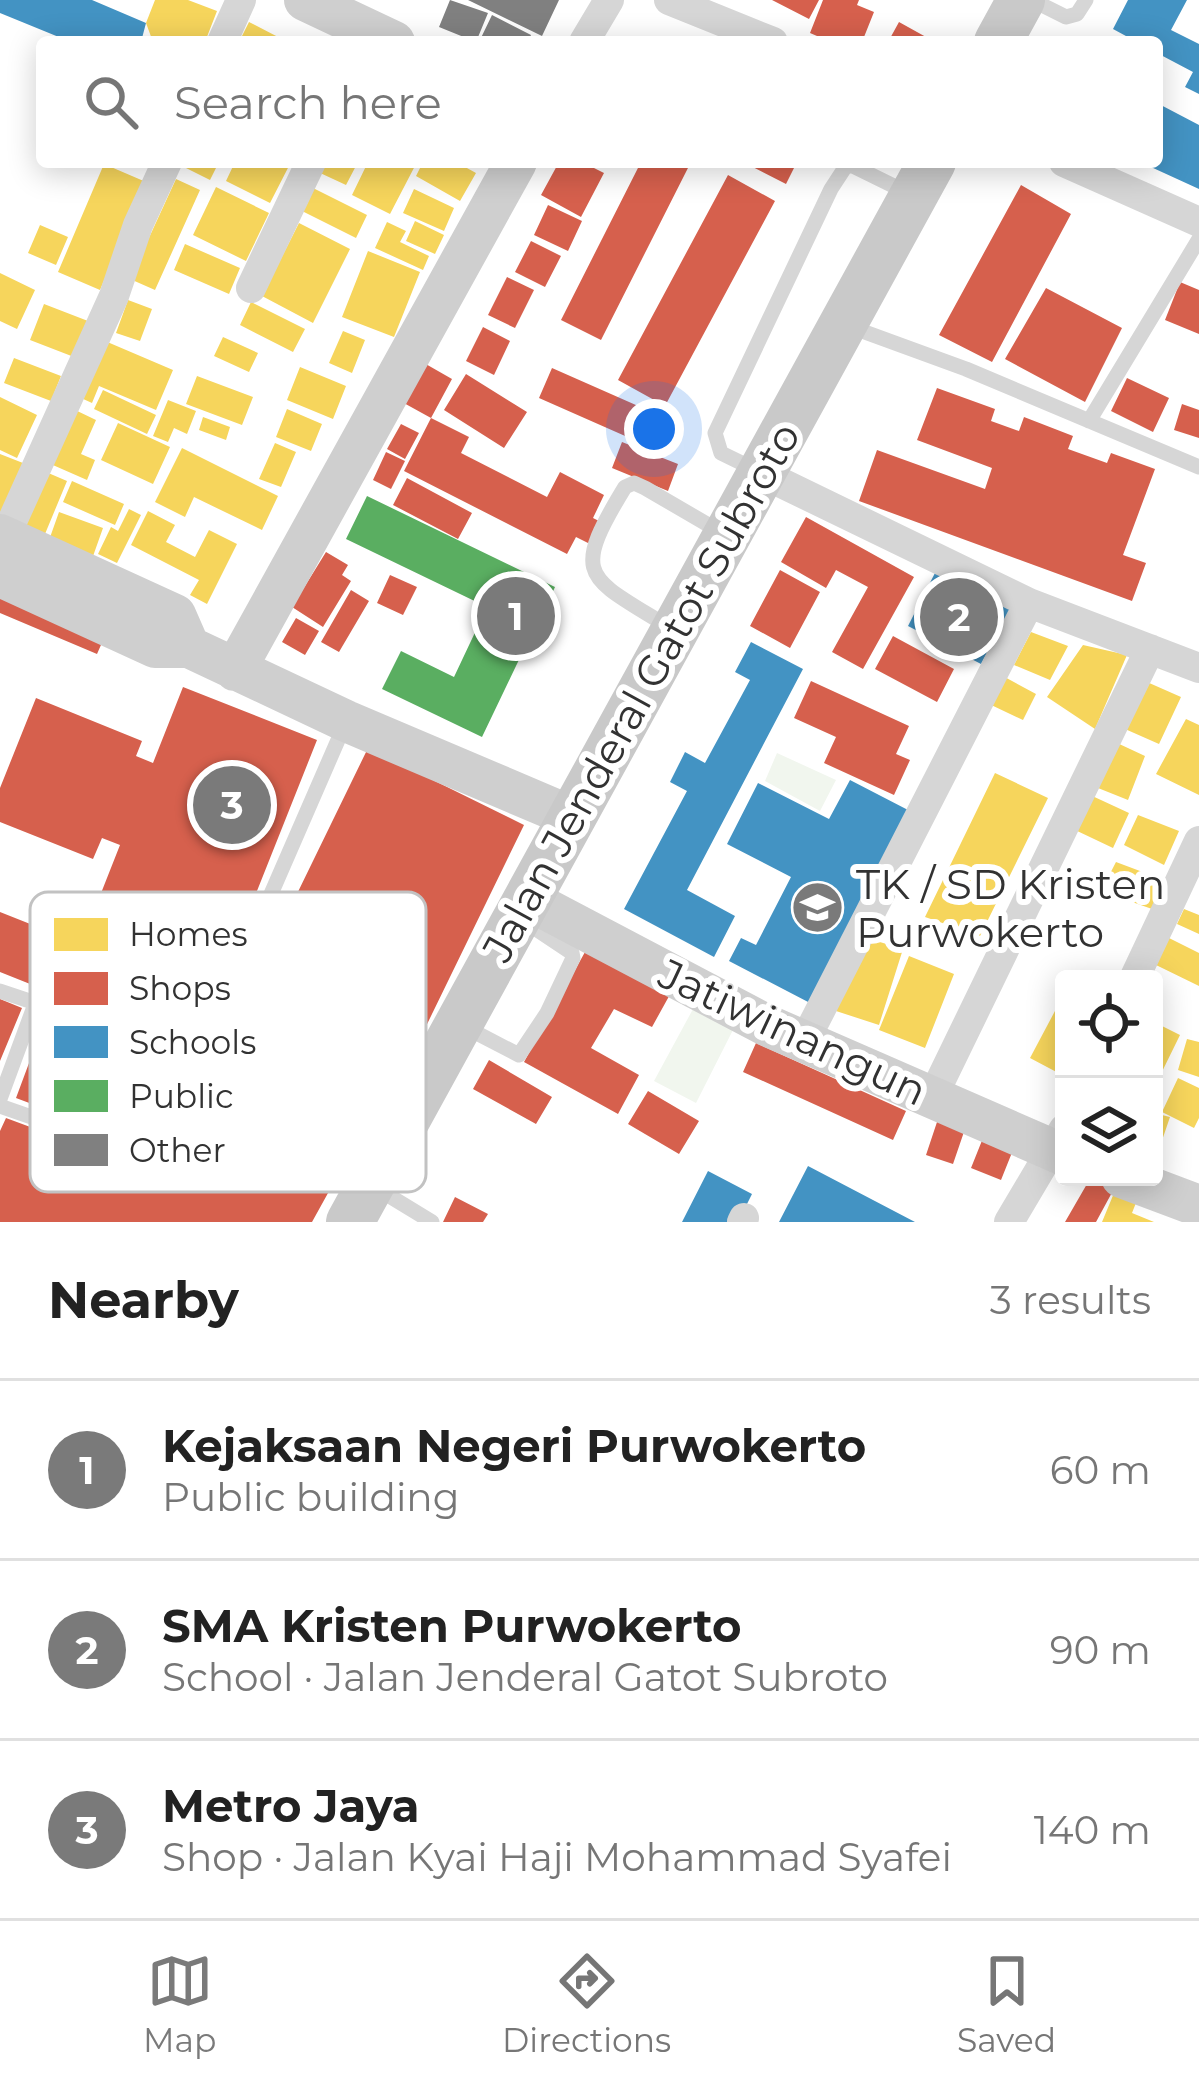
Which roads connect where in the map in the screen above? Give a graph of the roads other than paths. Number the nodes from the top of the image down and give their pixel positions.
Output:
1 (241, 0) edge
2 (609, 0) edge
3 (669, 0) edge
4 (1021, 0) edge
5 (1032, 0) edge
6 (1086, 0) edge
7 (311, 1) edge
8 (225, 36) edge
9 (374, 36) edge
10 (588, 36) edge
11 (758, 36) edge
12 (1001, 36) edge
13 (164, 168) edge
14 (308, 168) edge
15 (513, 168) edge
16 (845, 168) edge
17 (865, 168) edge
18 (1078, 168) edge
19 (923, 179) edge
20 (1199, 222) edge
21 (1199, 239) edge
22 (251, 288) dead end
23 (842, 324) junction
24 (1089, 422) junction
25 (1199, 467) edge
26 (761, 473) junction
27 (727, 535) junction
28 (2, 549) edge
29 (1029, 603) junction
30 (674, 630) junction
31 (1150, 649) junction
32 (1199, 668) edge
33 (235, 670) junction
34 (346, 721) junction
35 (572, 817) junction
36 (1199, 841) edge
37 (272, 892) edge
38 (522, 908) junction
39 (1138, 970) edge
40 (0, 991) edge
41 (30, 1002) edge
42 (30, 1018) edge
43 (459, 1023) junction
44 (804, 1042) junction
45 (428, 1078) joint
46 (426, 1082) edge
47 (932, 1098) junction
48 (0, 1103) edge
49 (30, 1114) edge
50 (1055, 1143) edge
51 (1055, 1154) edge
52 (1155, 1186) edge
53 (1196, 1197) edge
54 (360, 1203) edge
55 (432, 1222) edge
56 (1009, 1222) edge

1 - 8 street
2 - 10 street
3 - 11 street
4 - 12 main road
5 - 6 lane
7 - 9 street
13 - 28 street
14 - 22 street
15 - 33 street
16 - 26 lane
17 - 19 lane
18 - 20 street
19 - 23 main road, Jalan Jenderal Gatot Subroto
21 - 24 lane
23 - 24 lane
23 - 26 main road, Jalan Jenderal Gatot Subroto
24 - 25 lane
26 - 27 main road, Jalan Jenderal Gatot Subroto
26 - 29 street
27 - 30 main road, Jalan Jenderal Gatot Subroto
27 - 30 lane
28 - 33 street
29 - 31 street
29 - 44 street
30 - 35 main road, Jalan Jenderal Gatot Subroto
31 - 32 street
31 - 47 street
33 - 34 street
34 - 35 street
34 - 37 lane
35 - 38 main road, Jalan Jenderal Gatot Subroto
36 - 39 street
38 - 43 main road, Jalan Jenderal Gatot Subroto
38 - 43 lane
38 - 44 street, Jatiwinangun
40 - 41 lane
42 - 48 lane
43 - 45 main road, Jalan Jenderal Gatot Subroto
44 - 47 street, Jatiwinangun
45 - 46 main road, Jalan Jenderal Gatot Subroto
47 - 50 street, Jatiwinangun
48 - 49 lane
51 - 56 street
52 - 53 street
54 - 55 lane

